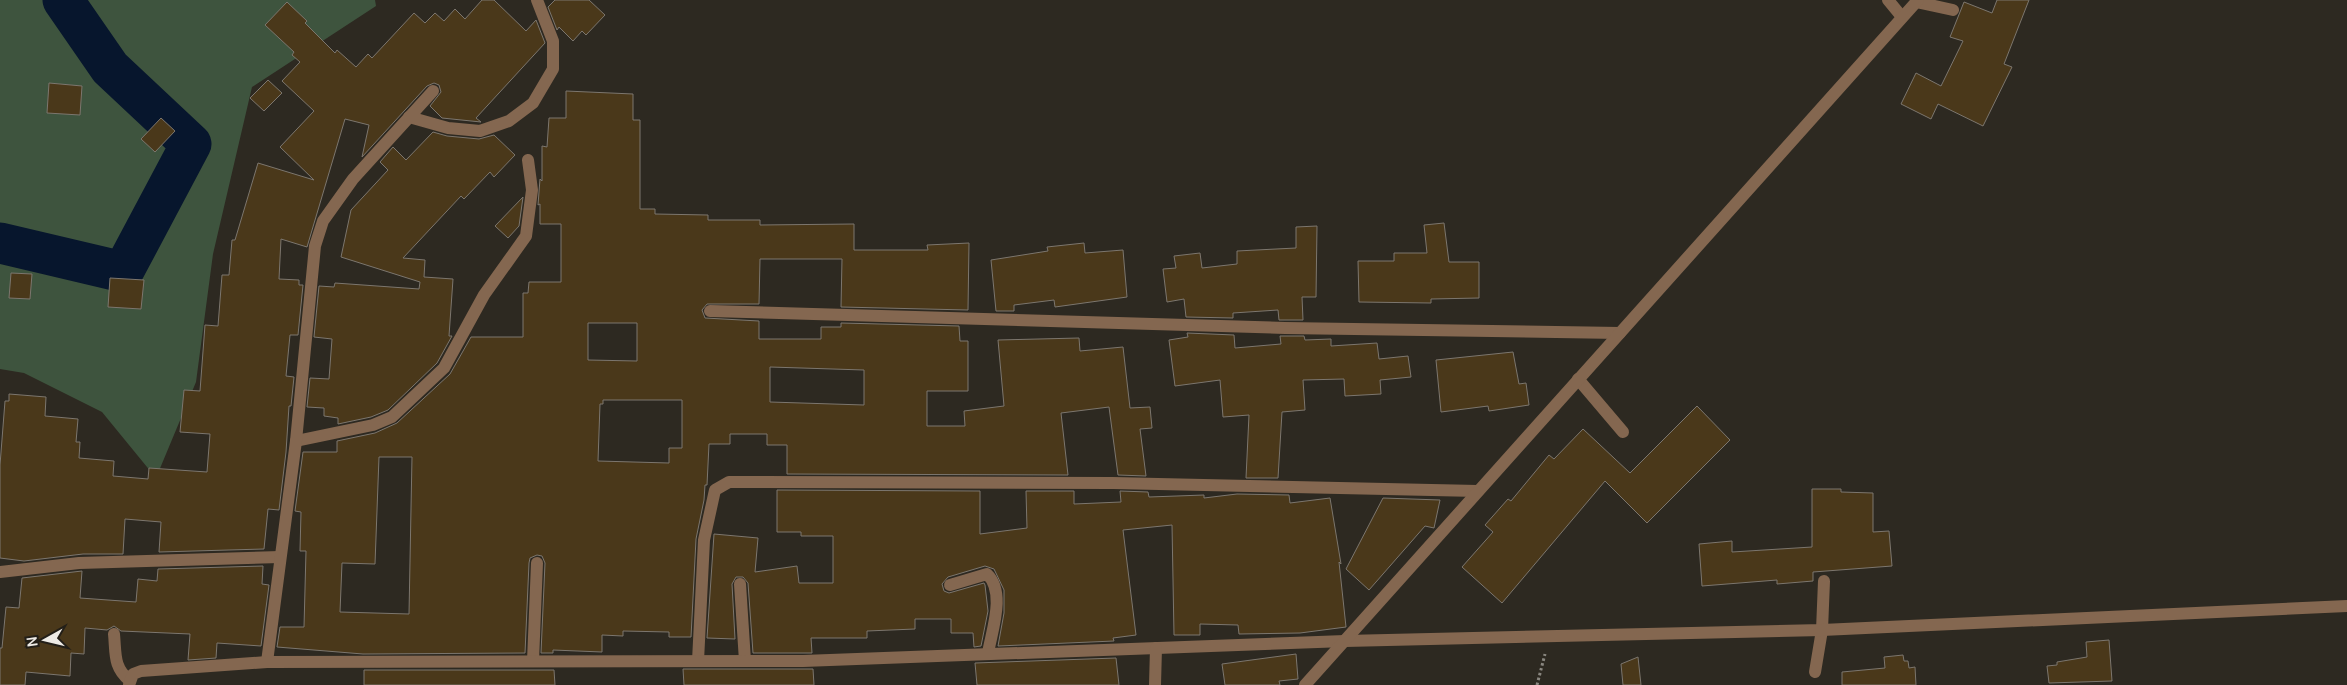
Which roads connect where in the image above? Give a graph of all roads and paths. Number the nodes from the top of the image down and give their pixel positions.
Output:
1 (537, 0) edge
2 (1888, 0) edge
3 (1917, 1) edge
4 (1953, 10) dead end
5 (1902, 17) junction
6 (433, 91) dead end
7 (409, 117) junction
8 (528, 160) dead end
9 (710, 311) dead end
10 (1620, 333) junction
11 (1578, 379) junction
12 (1623, 432) dead end
13 (296, 441) junction
14 (1478, 491) junction
15 (280, 557) junction
16 (537, 563) dead end
17 (0, 572) edge
18 (1824, 581) dead end
19 (740, 584) dead end
20 (950, 585) dead end
21 (2347, 606) edge
22 (1822, 630) junction
23 (114, 634) dead end
24 (1549, 636) junction
25 (1345, 641) junction
26 (1156, 648) junction
27 (988, 653) junction
28 (533, 661) junction
29 (698, 661) junction
30 (745, 661) junction
31 (267, 662) junction
32 (1815, 672) dead end
33 (129, 683) edge
34 (1155, 685) edge
35 (1305, 685) edge
36 (1537, 685) edge

1 - 7 street
2 - 5 street
3 - 4 street
3 - 5 street
5 - 10 street
6 - 7 street
7 - 13 street
8 - 13 street
9 - 10 street
10 - 11 street
11 - 12 street
11 - 14 street
13 - 15 street
14 - 25 street
14 - 29 street
15 - 17 street
15 - 31 street
16 - 28 street
18 - 22 street
19 - 30 street
20 - 27 street
21 - 22 street
22 - 24 street
22 - 32 street
23 - 33 street
24 - 25 street
24 - 36 path
25 - 26 street
25 - 35 street
26 - 27 street
26 - 34 street
27 - 30 street
28 - 29 street
28 - 31 street
29 - 30 street
31 - 33 street

